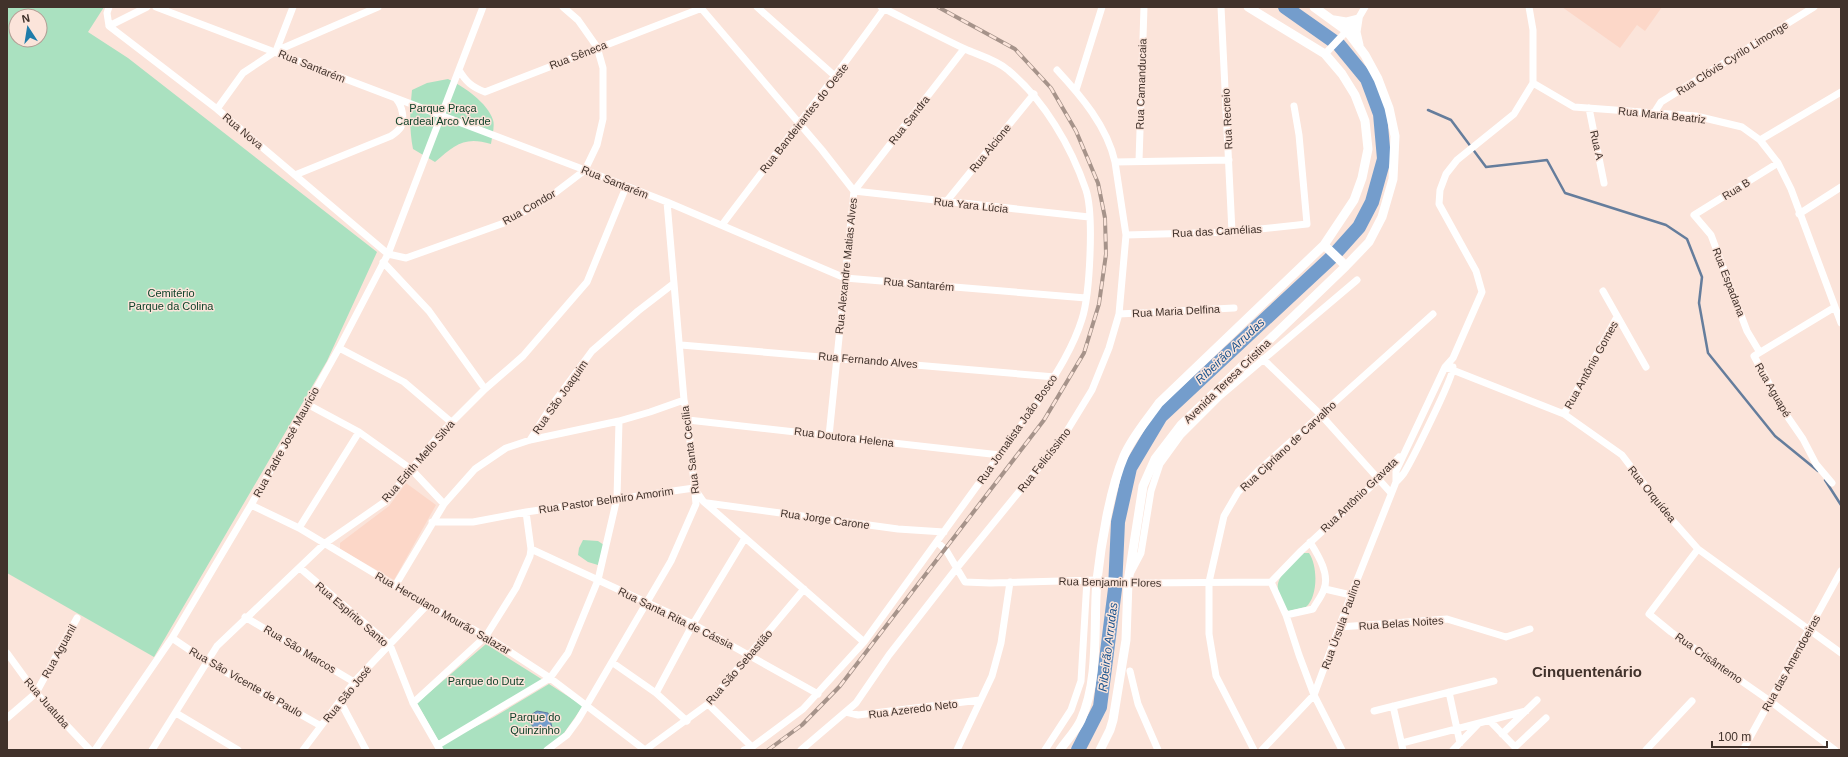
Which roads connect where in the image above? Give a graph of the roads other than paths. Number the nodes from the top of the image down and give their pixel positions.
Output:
1 (109, 7) edge
2 (147, 7) edge
3 (156, 7) edge
4 (293, 7) edge
5 (378, 7) edge
6 (483, 7) edge
7 (563, 7) edge
8 (701, 7) edge
9 (756, 7) edge
10 (1102, 7) edge
11 (1144, 7) edge
12 (1221, 7) edge
13 (1248, 7) edge
14 (1314, 7) edge
15 (1365, 7) edge
16 (1529, 7) edge
17 (1814, 7) edge
18 (882, 8) edge
19 (1331, 19) junction
20 (1358, 19) junction
21 (109, 26) junction
22 (1344, 34) junction
23 (597, 47) junction
24 (1360, 48) junction
25 (964, 49) junction
26 (276, 51) junction
27 (1328, 52) junction
28 (459, 70) junction
29 (1057, 70) dead end
30 (836, 77) junction
31 (1533, 83) junction
32 (1076, 90) junction
33 (1841, 92) edge
34 (1034, 94) junction
35 (397, 100) junction
36 (1294, 106) dead end
37 (217, 108) junction
38 (1589, 108) junction
39 (1654, 113) junction
40 (442, 115) junction
41 (798, 123) junction
42 (1760, 140) junction
43 (1229, 160) junction
44 (1139, 161) junction
45 (1115, 162) junction
46 (1778, 163) junction
47 (585, 170) junction
48 (295, 175) junction
49 (1604, 183) dead end
50 (626, 187) junction
51 (1841, 187) edge
52 (854, 191) junction
53 (668, 202) junction
54 (946, 202) junction
55 (1799, 214) junction
56 (1694, 215) joint
57 (1089, 218) junction
58 (722, 225) junction
59 (1232, 232) junction
60 (1126, 235) junction
61 (1325, 246) junction
62 (388, 254) junction
63 (383, 262) junction
64 (1345, 265) junction
65 (845, 278) junction
66 (1358, 280) dead end
67 (674, 284) junction
68 (1603, 291) dead end
69 (1086, 298) junction
70 (1835, 307) junction
71 (1234, 308) dead end
72 (1119, 314) junction
73 (1433, 314) dead end
74 (1617, 317) junction
75 (1841, 323) edge
76 (680, 345) junction
77 (339, 348) junction
78 (1759, 351) junction
79 (836, 357) junction
80 (1453, 358) junction
81 (1263, 359) junction
82 (1445, 367) junction
83 (1646, 367) dead end
84 (1454, 370) junction
85 (1055, 376) junction
86 (485, 389) junction
87 (684, 400) junction
88 (307, 404) junction
89 (1564, 414) junction
90 (1322, 415) junction
91 (688, 420) junction
92 (619, 421) junction
93 (451, 422) junction
94 (359, 432) junction
95 (829, 436) junction
96 (530, 440) junction
97 (1407, 448) junction
98 (1000, 455) junction
99 (411, 469) junction
100 (1379, 479) junction
101 (1396, 482) junction
102 (1832, 483) dead end
103 (694, 488) junction
104 (1391, 493) junction
105 (617, 498) junction
106 (707, 503) junction
107 (444, 504) junction
108 (250, 505) junction
109 (526, 512) junction
110 (432, 522) junction
111 (299, 528) junction
112 (944, 532) junction
113 (746, 538) junction
114 (937, 542) junction
115 (1310, 542) junction
116 (324, 544) junction
117 (531, 549) junction
118 (1698, 549) junction
119 (300, 568) junction
120 (956, 569) junction
121 (1840, 573) edge
122 (1127, 579) junction
123 (598, 580) junction
124 (1087, 580) junction
125 (1100, 580) junction
126 (1010, 582) junction
127 (1209, 582) junction
128 (1271, 582) junction
129 (395, 586) junction
130 (1324, 589) junction
131 (804, 590) junction
132 (1351, 595) junction
133 (427, 604) junction
134 (647, 604) junction
135 (1096, 606) junction
136 (1086, 608) junction
137 (1286, 615) junction
138 (245, 617) junction
139 (77, 618) dead end
140 (693, 624) junction
141 (1340, 627) junction
142 (1530, 629) dead end
143 (1810, 630) junction
144 (486, 636) junction
145 (172, 638) junction
146 (864, 642) junction
147 (1083, 643) junction
148 (1094, 643) junction
149 (390, 645) junction
150 (7, 653) edge
151 (1841, 653) edge
152 (750, 655) junction
153 (206, 661) junction
154 (613, 663) junction
155 (1130, 671) dead end
156 (550, 678) junction
157 (1494, 681) dead end
158 (354, 682) junction
159 (1449, 692) junction
160 (36, 693) junction
161 (656, 693) junction
162 (1090, 693) junction
163 (818, 694) junction
164 (1076, 696) junction
165 (1314, 696) junction
166 (980, 700) junction
167 (1537, 700) dead end
168 (1692, 701) dead end
169 (1770, 701) junction
170 (340, 702) junction
171 (413, 703) junction
172 (708, 704) junction
173 (586, 706) junction
174 (1393, 706) junction
175 (1374, 711) dead end
176 (1526, 711) junction
177 (846, 712) junction
178 (176, 713) junction
179 (7, 718) edge
180 (1546, 718) dead end
181 (687, 721) junction
182 (1490, 721) junction
183 (1478, 724) junction
184 (321, 726) junction
185 (1457, 729) junction
186 (1502, 734) junction
187 (1460, 743) junction
188 (1402, 746) edge
189 (752, 747) junction
190 (439, 748) edge
191 (1514, 749) edge
192 (90, 750) edge
193 (95, 750) edge
194 (152, 750) edge
195 (238, 750) edge
196 (303, 750) edge
197 (366, 750) edge
198 (547, 750) edge
199 (645, 750) edge
200 (744, 750) edge
201 (801, 750) edge
202 (956, 750) edge
203 (1045, 750) edge
204 (1060, 750) edge
205 (1100, 750) edge
206 (1158, 750) edge
207 (1254, 750) edge
208 (1262, 750) edge
209 (1342, 750) edge
210 (1453, 750) edge
211 (1646, 750) edge
212 (1743, 750) edge
213 (1835, 750) edge

1 - 21 street
2 - 21 street
3 - 26 street, Rua Santarém
4 - 26 street
5 - 26 street
6 - 28 street, Rua Padre José Maurício
7 - 23 street, Rua Condor
8 - 23 street, Rua Sêneca
8 - 41 street, Rua Alexandre Matias Alves
9 - 30 street
10 - 32 street
11 - 44 street, Rua Camanducaia
12 - 43 street, Rua Recreio
13 - 27 main road
14 - 19 main road
15 - 20 street
16 - 31 street
17 - 39 street, Rua Clóvis Cyrilo Limonge
18 - 25 street, Rua Jornalista João Bosco
18 - 30 street, Rua Bandeirantes do Oeste
19 - 20 main road
19 - 22 main road
20 - 22 street
20 - 24 main road
21 - 37 street, Rua Nova
22 - 24 main road
22 - 27 street
23 - 28 street, Rua Sêneca
23 - 47 street, Rua Condor
24 - 64 main road, Avenida Teresa Cristina
25 - 34 street, Rua Jornalista João Bosco
25 - 52 street, Rua Sandra
26 - 35 street, Rua Santarém
26 - 37 street
27 - 61 main road
28 - 40 street, Rua Padre José Maurício
29 - 32 street, Rua Felicíssimo
30 - 41 street, Rua Bandeirantes do Oeste
31 - 38 street, Rua Maria Beatriz
31 - 80 street, Rua Úrsula Paulino
32 - 45 street, Rua Felicíssimo
33 - 42 street
34 - 54 street, Rua Alcione
34 - 57 street, Rua Jornalista João Bosco
35 - 40 street, Rua Santarém
35 - 48 street
36 - 59 street, Rua das Camélias
37 - 48 street, Rua Nova
38 - 39 street, Rua Maria Beatriz
38 - 49 street, Rua A
39 - 42 street, Rua Maria Beatriz
40 - 47 street, Rua Santarém
40 - 62 street, Rua Padre José Maurício
41 - 52 street, Rua Alexandre Matias Alves
41 - 58 street, Rua Bandeirantes do Oeste
42 - 46 street, Rua Maria Beatriz
43 - 44 street
43 - 59 street, Rua Recreio
44 - 45 street
45 - 60 street, Rua Felicíssimo
46 - 55 street, Rua Maria Beatriz
46 - 56 street, Rua B
47 - 50 street, Rua Santarém
47 - 62 street, Rua Condor
48 - 62 street, Rua Nova
50 - 53 street, Rua Santarém
50 - 86 street, Rua Edith Mello Silva
51 - 55 street
52 - 54 street, Rua Yara Lúcia
52 - 65 street, Rua Alexandre Matias Alves
53 - 58 street, Rua Santarém
53 - 67 street, Rua Santa Cecília
54 - 57 street, Rua Yara Lúcia
55 - 70 street, Rua Maria Beatriz
56 - 78 street, Rua Espadana
57 - 69 street, Rua Jornalista João Bosco
58 - 65 street, Rua Santarém
59 - 60 street, Rua das Camélias
60 - 72 street, Rua Felicíssimo
61 - 64 main road
61 - 125 main road
62 - 63 street, Rua Padre José Maurício
63 - 77 street, Rua Padre José Maurício
63 - 86 street
64 - 122 main road, Avenida Teresa Cristina
65 - 69 street, Rua Santarém
65 - 79 street, Rua Alexandre Matias Alves
66 - 81 street
67 - 76 street, Rua Santa Cecília
67 - 96 street, Rua São Joaquim
68 - 74 street
69 - 85 street, Rua Jornalista João Bosco
70 - 75 street, Rua Maria Beatriz
70 - 78 street, Rua Aguapé
71 - 72 street, Rua Maria Delfina
72 - 120 street, Rua Felicíssimo
73 - 90 street, Rua Cipriano de Carvalho
74 - 83 street
74 - 89 street, Rua Antônio Gomes
76 - 79 street, Rua Fernando Alves
76 - 87 street, Rua Santa Cecília
77 - 88 street, Rua Padre José Maurício
77 - 93 street
78 - 102 street, Rua Aguapé
79 - 85 street, Rua Fernando Alves
79 - 95 street, Rua Alexandre Matias Alves
80 - 82 street, Rua Úrsula Paulino
80 - 84 street, Rua Úrsula Paulino
81 - 90 street
81 - 122 street
82 - 84 street, Rua Orquídea
82 - 97 street, Rua Úrsula Paulino
84 - 89 street, Rua Orquídea
84 - 101 street, Rua Úrsula Paulino
85 - 98 street, Rua Jornalista João Bosco
86 - 93 street, Rua Edith Mello Silva
87 - 91 street, Rua Santa Cecília
87 - 92 street
88 - 94 street
88 - 108 street, Rua Padre José Maurício
89 - 118 street, Rua Orquídea
90 - 100 street
90 - 127 street, Rua Cipriano de Carvalho
91 - 95 street, Rua Doutora Helena
91 - 103 street, Rua Santa Cecília
92 - 96 street
92 - 105 street
93 - 99 street, Rua Edith Mello Silva
94 - 99 street
94 - 111 street
95 - 98 street, Rua Doutora Helena
96 - 107 street, Rua São Joaquim
97 - 100 street, Rua Antônio Gravata
97 - 101 street, Rua Úrsula Paulino
98 - 112 street, Rua Jornalista João Bosco
99 - 107 street
99 - 116 street, Rua Edith Mello Silva
100 - 104 street
100 - 115 street, Rua Antônio Gravata
101 - 104 street, Rua Úrsula Paulino
103 - 105 street, Rua Pastor Belmiro Amorim
103 - 106 street
103 - 134 street, Rua Santa Cecília
104 - 132 street, Rua Úrsula Paulino
105 - 109 street, Rua Pastor Belmiro Amorim
105 - 123 street
106 - 112 street, Rua Jorge Carone
106 - 113 street
107 - 110 street, Rua São Joaquim
108 - 111 street, Rua Herculano Mourão Salazar
108 - 145 street, Rua Padre José Maurício
109 - 110 street, Rua Pastor Belmiro Amorim
109 - 117 street
110 - 129 street, Rua São Joaquim
111 - 116 street, Rua Herculano Mourão Salazar
112 - 114 street, Rua Jornalista João Bosco
113 - 131 street
113 - 140 street
114 - 120 street
114 - 146 street, Rua Jornalista João Bosco
115 - 128 street, Rua Antônio Gravata
115 - 130 street
116 - 119 street, Rua Edith Mello Silva
116 - 129 street, Rua Herculano Mourão Salazar
117 - 123 street, Rua Santa Rita de Cássia
117 - 144 street
118 - 143 street, Rua Orquídea
118 - 169 street, Rua Crisântemo
119 - 138 street, Rua Edith Mello Silva
119 - 149 street, Rua Espírito Santo
120 - 126 street, Rua Benjamin Flores
120 - 177 street, Rua Felicíssimo
121 - 143 street, Rua das Amendoeiras
122 - 125 street, Rua Benjamin Flores
122 - 127 street, Rua Benjamin Flores
122 - 205 main road, Avenida Teresa Cristina
123 - 134 street, Rua Santa Rita de Cássia
123 - 156 street
124 - 125 street, Rua Benjamin Flores
124 - 126 street, Rua Benjamin Flores
124 - 136 street
125 - 135 main road
126 - 166 street
127 - 128 street, Rua Benjamin Flores
127 - 207 street, Rua Cipriano de Carvalho
128 - 137 street
129 - 133 street, Rua Herculano Mourão Salazar
130 - 132 street
130 - 137 street
131 - 146 street
131 - 152 street, Rua São Sebastião
132 - 141 street, Rua Úrsula Paulino
133 - 144 street, Rua Herculano Mourão Salazar
133 - 149 street, Rua São José
134 - 140 street, Rua Santa Rita de Cássia
134 - 154 street, Rua Santa Cecília
135 - 136 street
135 - 148 main road
136 - 147 street
137 - 165 street
138 - 153 street, Rua Edith Mello Silva
138 - 158 street, Rua São Marcos
139 - 160 street, Rua Aguanil
140 - 152 street, Rua Santa Rita de Cássia
140 - 161 street
141 - 142 street, Rua Belas Noites
141 - 165 street, Rua Úrsula Paulino
143 - 151 street, Rua Orquídea
143 - 169 street, Rua das Amendoeiras
144 - 156 street, Rua Herculano Mourão Salazar
144 - 171 street
145 - 153 street, Rua São Vicente de Paulo
145 - 193 street, Rua Padre José Maurício
146 - 163 street, Rua Jornalista João Bosco
147 - 148 street
147 - 164 street
148 - 162 main road
149 - 158 street, Rua São José
149 - 171 street, Rua Espírito Santo
150 - 160 street, Rua Juatuba
152 - 163 street, Rua Santa Rita de Cássia
152 - 172 street, Rua São Sebastião
153 - 178 street, Rua Edith Mello Silva
153 - 184 street, Rua São Vicente de Paulo
154 - 161 street
154 - 173 street, Rua Santa Cecília
155 - 206 street
156 - 173 street, Rua Herculano Mourão Salazar
156 - 190 street
157 - 159 street
158 - 170 street, Rua São José
159 - 174 street
159 - 185 street
160 - 179 street, Rua Aguanil
160 - 192 street, Rua Juatuba
161 - 181 street
162 - 164 street
162 - 204 main road
163 - 189 street, Rua Jornalista João Bosco
164 - 203 street
165 - 208 street, Rua Úrsula Paulino
165 - 209 street
166 - 177 street, Rua Azeredo Neto
166 - 202 street
167 - 176 street
168 - 211 street
169 - 212 street, Rua das Amendoeiras
169 - 213 street, Rua Crisântemo
170 - 184 street, Rua São José
170 - 197 street
171 - 190 street, Rua Espírito Santo
172 - 181 street, Rua São Sebastião
172 - 189 street
173 - 198 street, Rua Santa Cecília
173 - 199 street, Rua Herculano Mourão Salazar
174 - 175 street
174 - 188 street
176 - 182 street
176 - 186 street
177 - 201 street, Rua Felicíssimo
178 - 194 street, Rua Edith Mello Silva
178 - 195 street
180 - 191 street
181 - 199 street, Rua São Sebastião
182 - 183 street
182 - 186 street
183 - 185 street
183 - 187 street
184 - 196 street, Rua São José
185 - 187 street
185 - 188 street
186 - 191 street
187 - 210 street
189 - 200 street, Rua Jornalista João Bosco

